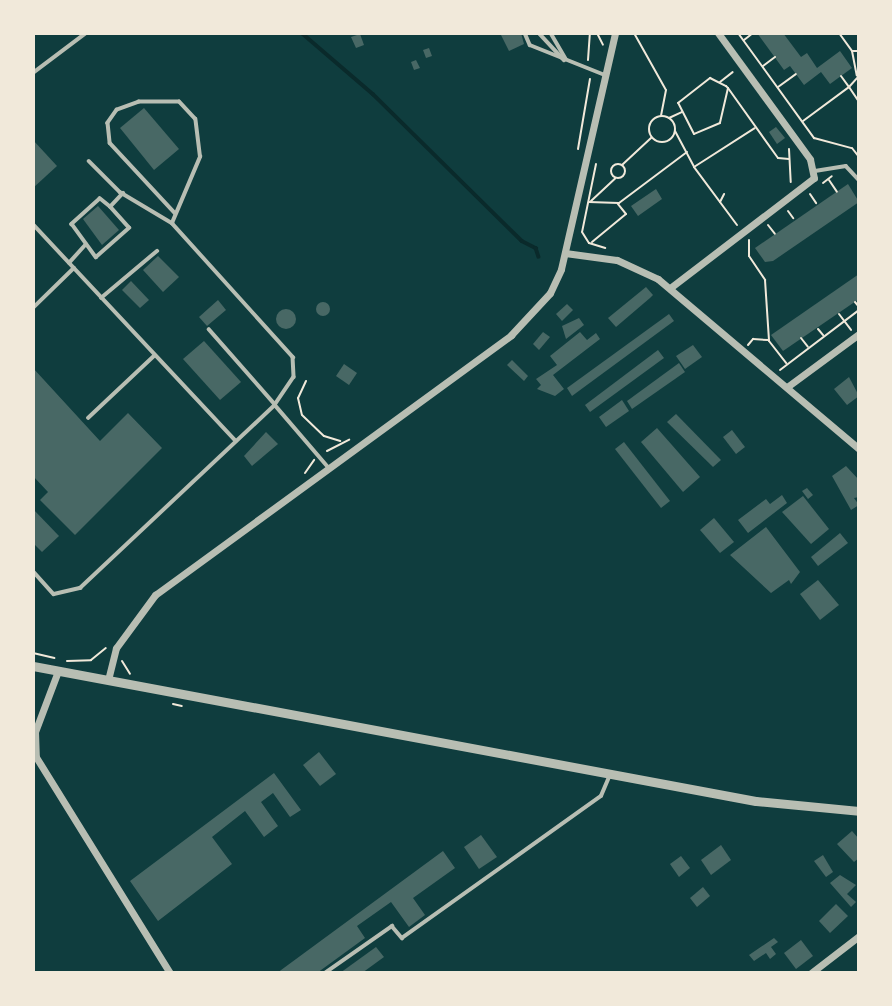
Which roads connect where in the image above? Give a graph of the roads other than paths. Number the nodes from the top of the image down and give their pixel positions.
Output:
1 (86, 33) edge
2 (525, 33) edge
3 (540, 33) edge
4 (551, 33) edge
5 (615, 33) edge
6 (718, 33) edge
7 (568, 64) junction
8 (33, 73) edge
9 (607, 76) junction
10 (89, 161) dead end
11 (815, 171) junction
12 (859, 180) edge
13 (123, 193) junction
14 (110, 207) junction
15 (175, 213) junction
16 (172, 223) junction
17 (33, 224) edge
18 (86, 244) junction
19 (157, 251) dead end
20 (565, 253) junction
21 (69, 263) junction
22 (74, 268) junction
23 (670, 288) junction
24 (101, 298) junction
25 (33, 308) edge
26 (209, 330) dead end
27 (857, 335) edge
28 (154, 356) junction
29 (787, 387) junction
30 (275, 405) junction
31 (88, 418) dead end
32 (236, 440) junction
33 (859, 449) edge
34 (330, 470) junction
35 (33, 571) edge
36 (33, 666) edge
37 (58, 671) junction
38 (108, 680) junction
39 (611, 773) junction
40 (859, 811) edge
41 (859, 936) edge
42 (170, 973) edge
43 (325, 973) edge
44 (811, 973) edge

1 - 8 lane
2 - 7 lane
3 - 7 lane
4 - 7 lane
5 - 9 street
6 - 11 street
7 - 9 lane
9 - 20 street
10 - 13 lane
11 - 12 lane
11 - 23 street
13 - 14 lane
13 - 16 lane
14 - 18 lane
14 - 18 lane
15 - 15 lane
15 - 16 lane
16 - 30 lane
17 - 21 lane
18 - 21 lane
19 - 24 lane
20 - 23 street
20 - 34 street
21 - 22 lane
22 - 24 lane
22 - 25 lane
23 - 29 street
24 - 28 lane
26 - 30 lane
27 - 29 street
28 - 31 lane
28 - 32 lane
29 - 33 street
30 - 32 lane
30 - 34 lane
32 - 35 lane
34 - 38 street
36 - 37 street
37 - 38 street
37 - 42 street
38 - 39 street
39 - 40 street
39 - 43 lane
41 - 44 street

